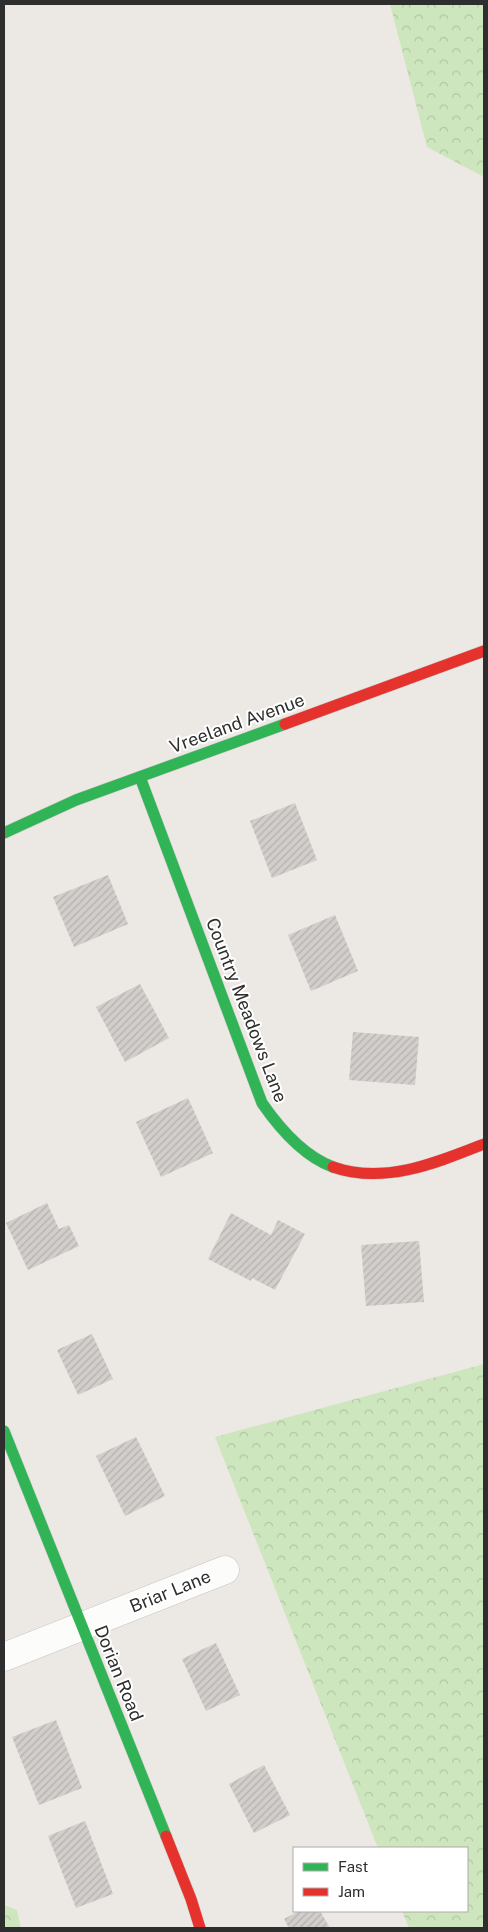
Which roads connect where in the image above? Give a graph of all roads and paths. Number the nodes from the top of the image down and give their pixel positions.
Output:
1 (484, 651) edge
2 (140, 777) junction
3 (4, 833) edge
4 (484, 1144) edge
5 (4, 1431) edge
6 (225, 1570) dead end
7 (82, 1626) junction
8 (4, 1657) edge
9 (200, 1928) edge

1 - 2 street, Vreeland Avenue
2 - 3 street, Vreeland Avenue
2 - 4 street, Country Meadows Lane
5 - 7 street, Dorian Road
6 - 7 street, Briar Lane
7 - 8 street, Briar Lane
7 - 9 street, Dorian Road

